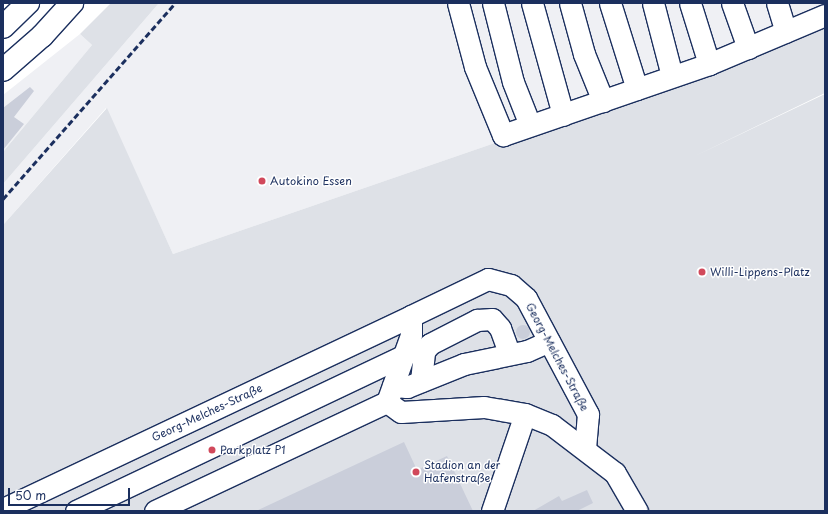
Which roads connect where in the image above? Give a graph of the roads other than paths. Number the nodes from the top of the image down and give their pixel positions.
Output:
1 (28, 3) edge
2 (72, 3) edge
3 (458, 3) edge
4 (493, 3) edge
5 (532, 3) edge
6 (570, 3) edge
7 (610, 3) edge
8 (654, 3) edge
9 (690, 3) edge
10 (732, 3) edge
11 (777, 3) edge
12 (817, 12) edge
13 (3, 27) edge
14 (786, 32) junction
15 (748, 48) junction
16 (709, 64) junction
17 (3, 70) edge
18 (672, 76) junction
19 (637, 88) junction
20 (603, 101) junction
21 (563, 115) junction
22 (530, 125) junction
23 (411, 316) junction
24 (549, 341) junction
25 (509, 353) junction
26 (405, 355) junction
27 (421, 381) junction
28 (390, 394) junction
29 (525, 414) junction
30 (585, 448) junction
31 (3, 509) edge
32 (76, 511) edge
33 (155, 511) edge
34 (492, 511) edge
35 (637, 511) edge

1 - 13 main road
2 - 17 main road
3 - 22 lane
4 - 22 lane
5 - 21 lane
6 - 20 lane
7 - 19 lane
8 - 18 lane
9 - 16 lane
10 - 15 lane
11 - 14 lane
12 - 14 lane
14 - 15 lane
15 - 16 lane
16 - 18 lane
18 - 19 lane
19 - 20 lane
20 - 21 lane
21 - 22 lane
23 - 24 lane, Georg-Melches-Straße
23 - 26 lane
23 - 31 lane, Georg-Melches-Straße
24 - 25 lane
24 - 30 lane, Georg-Melches-Straße
25 - 27 lane
25 - 27 lane
26 - 28 lane
26 - 32 lane
27 - 28 lane
28 - 29 lane
28 - 33 lane
29 - 30 lane
29 - 34 lane
30 - 35 lane

